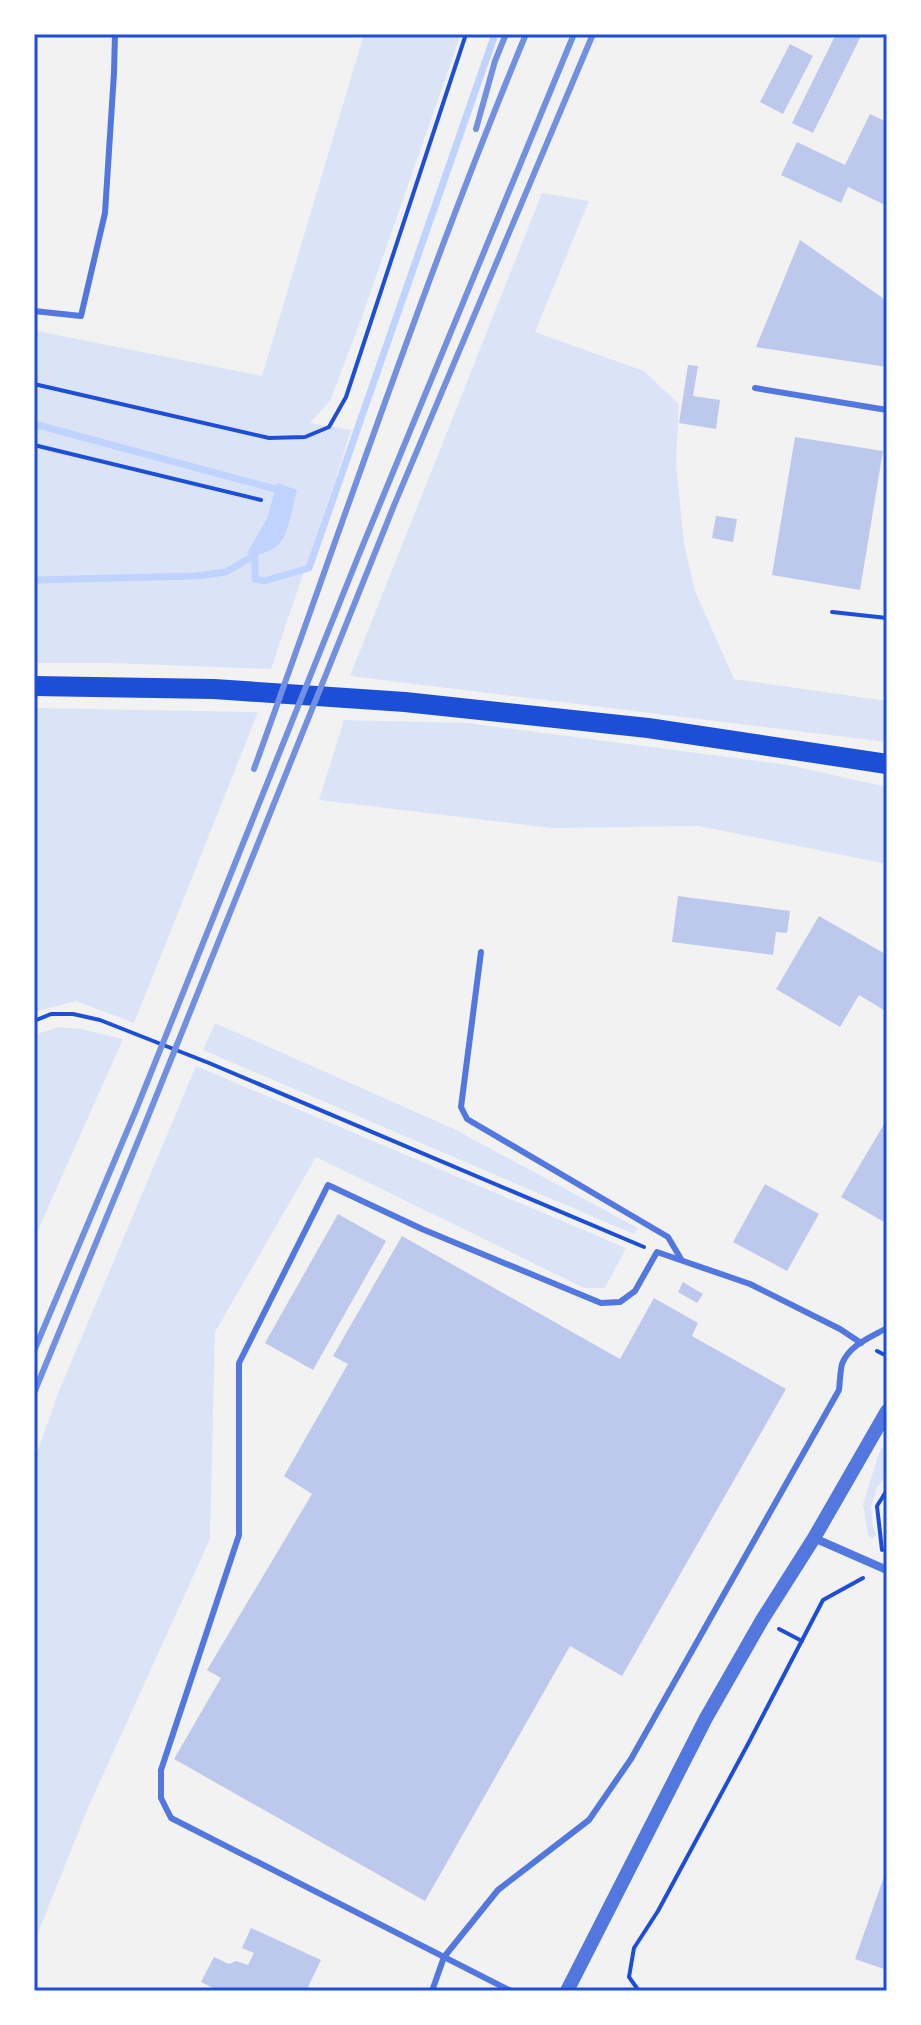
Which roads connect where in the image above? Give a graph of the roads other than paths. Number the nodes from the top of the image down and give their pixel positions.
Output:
1 (115, 34) edge
2 (34, 311) edge
3 (755, 388) dead end
4 (887, 410) edge
5 (34, 686) edge
6 (887, 764) edge
7 (481, 952) dead end
8 (682, 1260) junction
9 (887, 1328) edge
10 (861, 1343) junction
11 (887, 1411) edge
12 (814, 1538) junction
13 (884, 1568) edge
14 (444, 1957) junction
15 (432, 1991) edge
16 (511, 1991) edge
17 (567, 1991) edge

1 - 2 lane
3 - 4 lane
5 - 6 main road
7 - 8 lane
8 - 10 lane
8 - 14 lane
9 - 10 lane
10 - 14 lane
11 - 12 street
12 - 13 street
12 - 17 street
14 - 15 lane
14 - 16 lane

